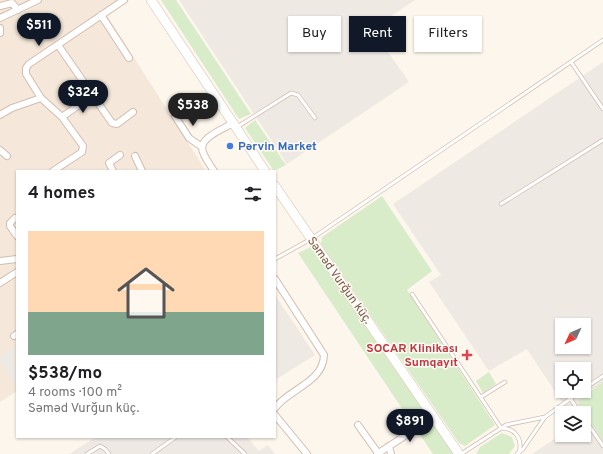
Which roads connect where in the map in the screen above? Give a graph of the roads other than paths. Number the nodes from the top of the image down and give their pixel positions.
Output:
1 (38, 0) edge
2 (124, 0) edge
3 (151, 0) edge
4 (0, 6) edge
5 (18, 10) junction
6 (101, 16) junction
7 (0, 18) edge
8 (0, 28) edge
9 (0, 33) edge
10 (603, 40) edge
11 (58, 45) junction
12 (129, 58) dead end
13 (571, 62) junction
14 (93, 95) junction
15 (41, 98) junction
16 (603, 109) edge
17 (133, 112) dead end
18 (0, 115) edge
19 (175, 116) dead end
20 (62, 117) junction
21 (315, 118) dead end
22 (234, 126) junction
23 (603, 140) edge
24 (202, 148) junction
25 (0, 150) edge
26 (120, 155) dead end
27 (7, 156) dead end
28 (135, 156) dead end
29 (54, 170) edge
30 (112, 170) edge
31 (142, 170) edge
32 (213, 170) edge
33 (264, 170) edge
34 (276, 187) edge
35 (501, 204) dead end
36 (15, 218) dead end
37 (16, 235) edge
38 (311, 239) junction
39 (276, 258) edge
40 (16, 259) edge
41 (0, 261) edge
42 (16, 273) edge
43 (276, 281) edge
44 (0, 283) edge
45 (412, 294) dead end
46 (603, 376) edge
47 (505, 382) dead end
48 (591, 384) edge
49 (481, 397) junction
50 (570, 398) joint
51 (276, 405) edge
52 (575, 406) edge
53 (276, 416) edge
54 (434, 417) junction
55 (545, 417) junction
56 (358, 425) dead end
57 (501, 428) junction
58 (591, 428) edge
59 (175, 438) edge
60 (228, 438) edge
61 (389, 446) junction
62 (603, 446) edge
63 (518, 453) edge
64 (87, 454) edge
65 (109, 454) edge
66 (152, 454) edge
67 (245, 454) edge
68 (307, 454) edge
69 (378, 454) edge
70 (392, 454) edge
71 (460, 454) edge

1 - 5 street
2 - 6 street
3 - 22 main road
4 - 5 street
5 - 7 street
6 - 11 street
6 - 12 street
8 - 9 street
10 - 13 lane
11 - 14 street
11 - 15 street
13 - 16 lane
13 - 38 lane
14 - 17 street
14 - 20 street
15 - 18 street
15 - 20 street
19 - 24 street
20 - 29 street
21 - 22 lane
22 - 24 street
22 - 33 main road
23 - 35 lane
24 - 32 street
25 - 27 street
26 - 30 street
28 - 31 street
34 - 38 main road, Səməd Vurğun küç.
36 - 37 street
38 - 39 lane
38 - 54 main road, Səməd Vurğun küç.
40 - 41 street
42 - 44 street
43 - 51 street
45 - 49 lane
46 - 48 lane
47 - 49 lane
49 - 57 lane
50 - 52 lane
50 - 55 lane
53 - 68 street
54 - 61 street
54 - 71 main road, Səməd Vurğun küç.
55 - 57 lane
55 - 63 lane
56 - 69 street
57 - 63 lane
57 - 71 lane
58 - 62 lane
59 - 66 lane
60 - 67 lane
61 - 69 street
61 - 70 street
64 - 65 lane

